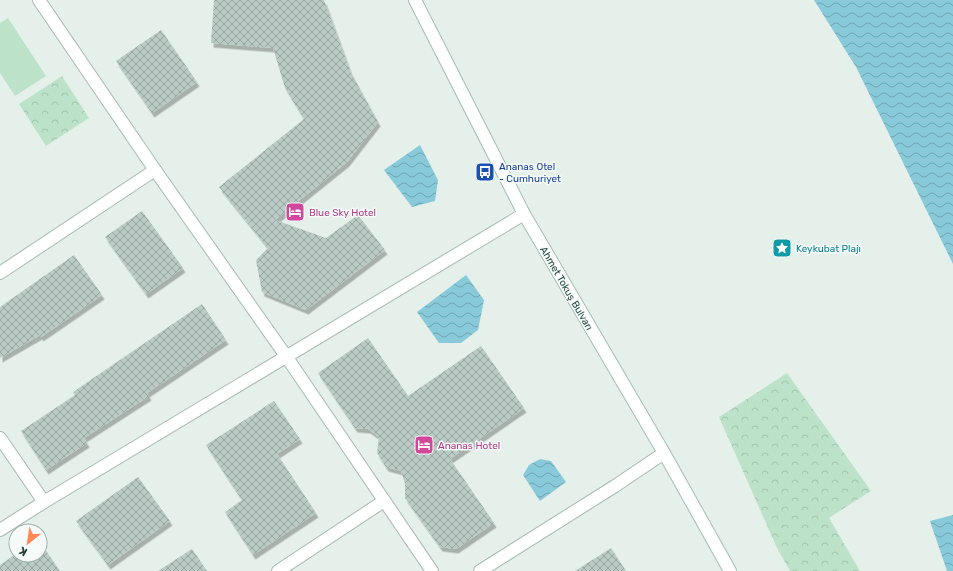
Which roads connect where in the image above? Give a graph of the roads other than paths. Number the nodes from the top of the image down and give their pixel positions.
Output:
1 (39, 0) edge
2 (415, 0) edge
3 (155, 170) junction
4 (524, 214) junction
5 (0, 273) edge
6 (286, 356) junction
7 (0, 438) edge
8 (664, 453) junction
9 (44, 502) junction
10 (384, 502) junction
11 (0, 530) edge
12 (278, 571) edge
13 (432, 571) edge
14 (480, 571) edge
15 (730, 571) edge

1 - 3 street
2 - 4 street, Ahmet Tokuş Bulvarı
3 - 5 street
3 - 6 street
4 - 6 street
4 - 8 street, Ahmet Tokuş Bulvarı
6 - 9 street
6 - 10 street
7 - 9 street
8 - 14 street
8 - 15 street, Ahmet Tokuş Bulvarı
9 - 11 street
10 - 12 street
10 - 13 street

